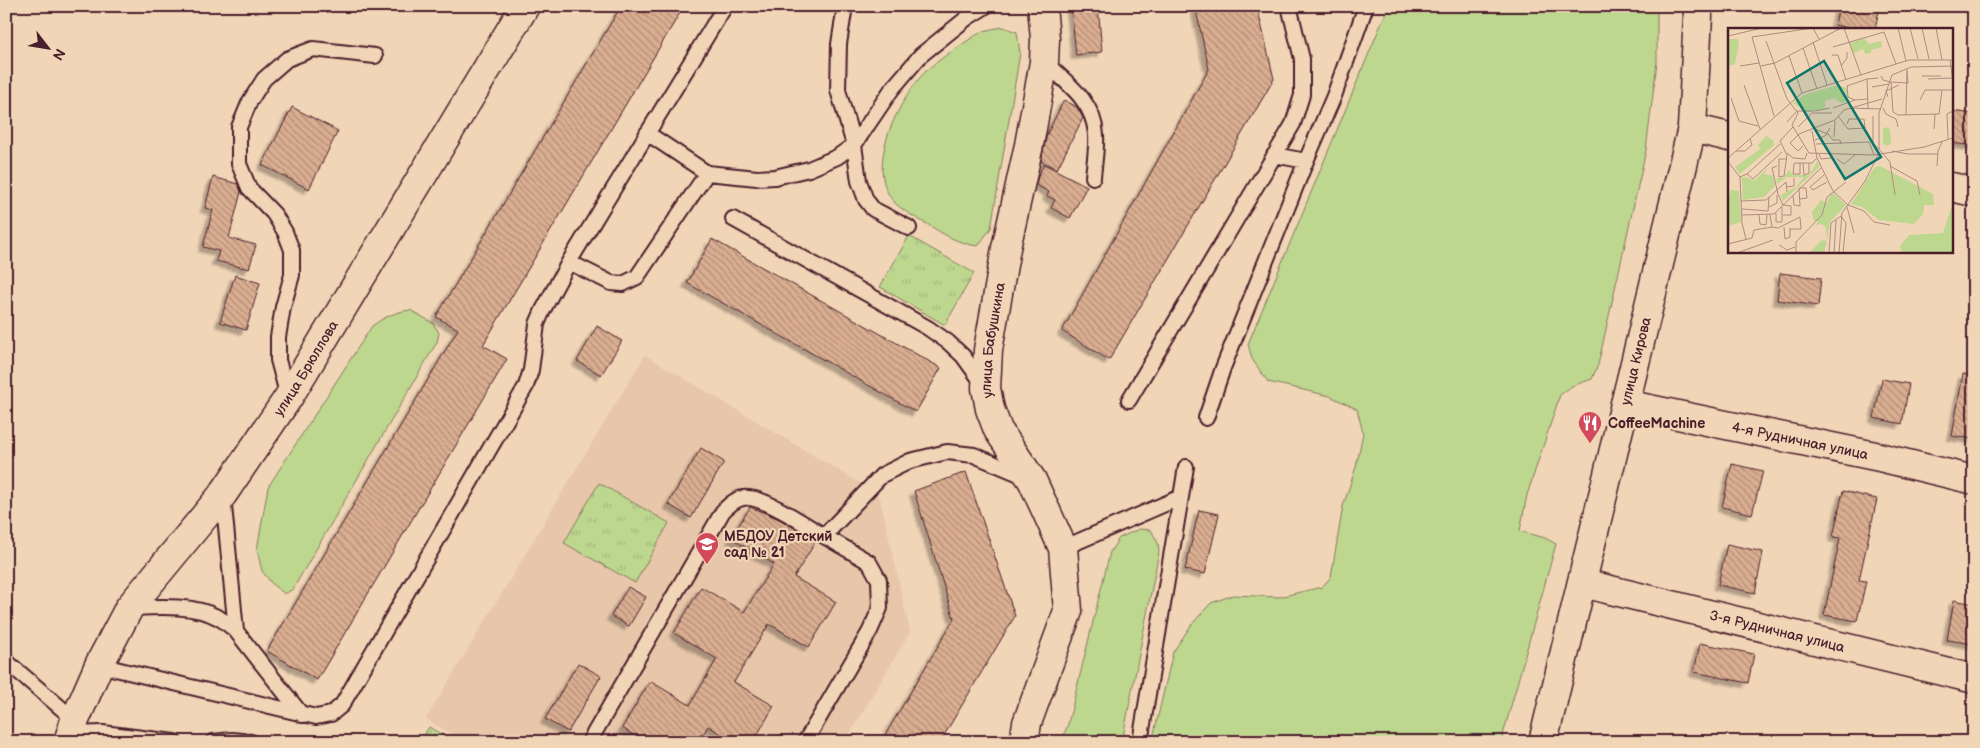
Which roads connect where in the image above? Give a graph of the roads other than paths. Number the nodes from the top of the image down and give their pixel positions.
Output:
1 (525, 6) edge
2 (725, 6) edge
3 (845, 6) edge
4 (986, 6) edge
5 (1042, 6) edge
6 (1289, 6) edge
7 (1366, 6) edge
8 (1697, 6) edge
9 (375, 56) dead end
10 (1044, 62) junction
11 (1692, 128) junction
12 (647, 133) junction
13 (1728, 137) edge
14 (854, 146) junction
15 (1274, 155) junction
16 (1306, 161) junction
17 (708, 173) junction
18 (1093, 177) dead end
19 (1952, 187) edge
20 (1974, 192) edge
21 (733, 219) dead end
22 (909, 228) dead end
23 (569, 262) junction
24 (986, 388) junction
25 (288, 398) junction
26 (1129, 400) dead end
27 (1623, 409) junction
28 (1206, 418) dead end
29 (1186, 467) dead end
30 (1032, 480) junction
31 (1974, 480) edge
32 (223, 494) junction
33 (1181, 497) junction
34 (824, 536) junction
35 (1063, 548) junction
36 (1582, 583) junction
37 (129, 608) junction
38 (236, 631) junction
39 (6, 661) edge
40 (99, 666) junction
41 (1974, 679) edge
42 (302, 714) junction
43 (74, 734) edge
44 (1020, 736) edge
45 (174, 742) edge
46 (213, 742) edge
47 (251, 742) edge
48 (589, 742) edge
49 (805, 742) edge
50 (1140, 742) edge
51 (1543, 742) edge

1 - 25 street, улица Брюллова
2 - 12 lane
3 - 14 lane
4 - 14 lane
5 - 10 street, улица Бабушкина
6 - 15 lane
7 - 16 lane
8 - 11 street, улица Кирова
9 - 25 lane
10 - 18 lane
10 - 24 street, улица Бабушкина
11 - 13 street
11 - 27 street, улица Кирова
12 - 17 lane
12 - 23 lane
14 - 17 lane
14 - 22 lane
15 - 16 lane
15 - 26 lane
16 - 28 lane
17 - 23 lane
19 - 20 street
21 - 24 lane
23 - 42 lane
24 - 30 street, улица Бабушкина
25 - 32 street, улица Брюллова
27 - 31 street, 4-я Рудничная улица
27 - 36 street, улица Кирова
29 - 33 lane
30 - 34 lane
30 - 35 street, улица Бабушкина
32 - 37 street, улица Брюллова
32 - 38 lane
33 - 35 lane
33 - 50 lane
34 - 48 lane
34 - 49 lane
35 - 44 street, улица Бабушкина
36 - 41 street, 3-я Рудничная улица
36 - 51 street, улица Кирова
37 - 38 lane
37 - 40 street, улица Брюллова
38 - 42 lane
39 - 43 lane
40 - 42 lane
40 - 43 street, улица Брюллова
43 - 45 lane
46 - 47 lane

